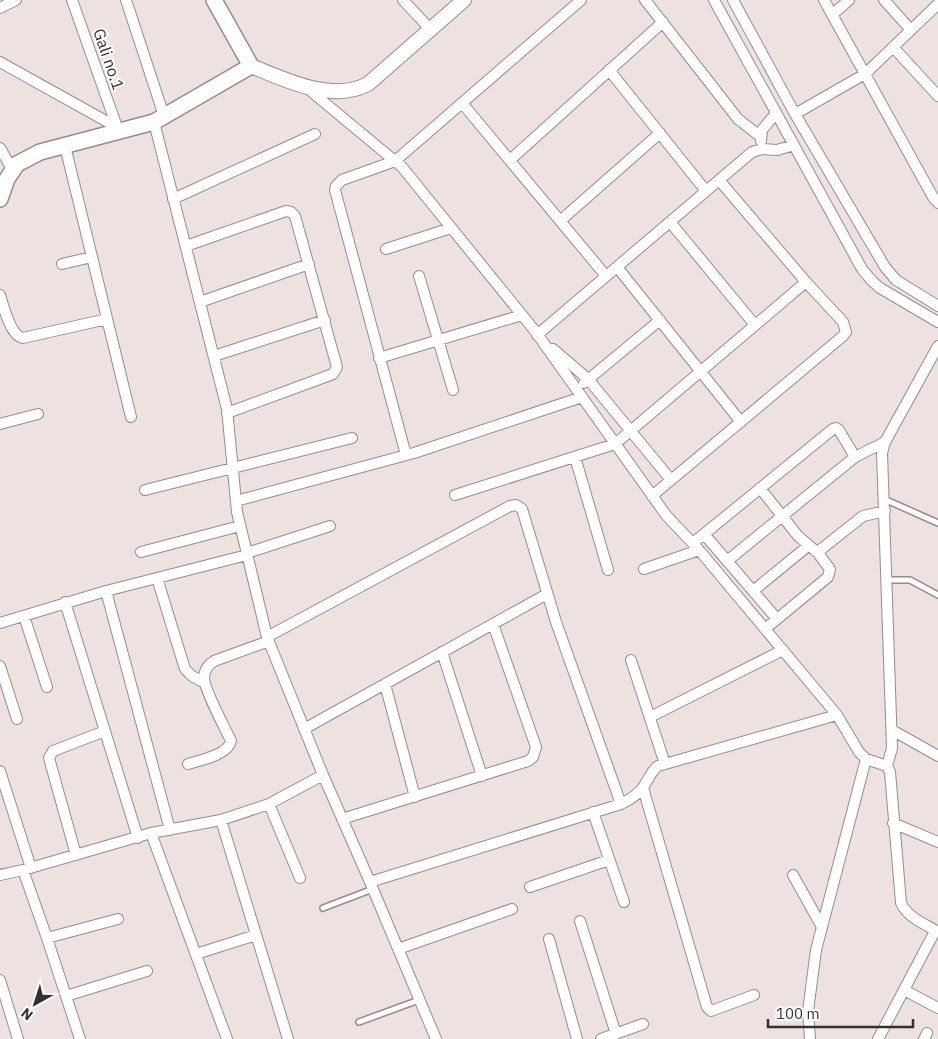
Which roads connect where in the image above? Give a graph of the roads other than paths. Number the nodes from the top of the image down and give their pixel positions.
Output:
1 (16, 0) edge
2 (72, 0) edge
3 (126, 0) edge
4 (214, 0) edge
5 (403, 0) edge
6 (464, 0) edge
7 (581, 0) edge
8 (645, 0) edge
9 (714, 0) edge
10 (732, 0) edge
11 (824, 0) edge
12 (849, 0) edge
13 (884, 0) edge
14 (938, 4) edge
15 (0, 8) edge
16 (832, 15) junction
17 (662, 22) junction
18 (430, 29) junction
19 (911, 30) junction
20 (893, 48) junction
21 (0, 62) edge
22 (251, 66) junction
23 (609, 70) junction
24 (865, 74) junction
25 (306, 88) junction
26 (938, 96) edge
27 (462, 103) junction
28 (776, 113) junction
29 (795, 114) junction
30 (159, 119) junction
31 (120, 129) junction
32 (660, 133) junction
33 (315, 134) dead end
34 (761, 136) junction
35 (65, 146) junction
36 (794, 146) junction
37 (0, 148) edge
38 (762, 149) junction
39 (510, 160) junction
40 (395, 161) junction
41 (13, 171) junction
42 (719, 180) junction
43 (706, 191) junction
44 (936, 197) edge
45 (0, 199) edge
46 (173, 199) junction
47 (560, 221) junction
48 (670, 222) junction
49 (452, 228) junction
50 (186, 246) junction
51 (386, 249) dead end
52 (92, 256) junction
53 (62, 264) dead end
54 (309, 264) junction
55 (617, 267) junction
56 (419, 276) dead end
57 (606, 276) junction
58 (806, 282) junction
59 (0, 295) edge
60 (200, 302) junction
61 (936, 304) edge
62 (522, 315) junction
63 (107, 319) junction
64 (325, 320) junction
65 (660, 320) junction
66 (938, 322) edge
67 (755, 325) junction
68 (539, 336) junction
69 (438, 340) junction
70 (938, 346) edge
71 (214, 356) junction
72 (379, 358) junction
73 (701, 371) junction
74 (588, 379) junction
75 (453, 390) dead end
76 (579, 393) junction
77 (227, 413) junction
78 (38, 414) dead end
79 (131, 417) dead end
80 (741, 422) junction
81 (0, 424) edge
82 (630, 431) junction
83 (352, 438) dead end
84 (885, 442) junction
85 (615, 444) junction
86 (406, 455) junction
87 (575, 456) junction
88 (856, 457) junction
89 (233, 469) junction
90 (671, 480) junction
91 (760, 488) junction
92 (145, 490) dead end
93 (455, 495) dead end
94 (652, 496) junction
95 (884, 499) junction
96 (236, 501) junction
97 (885, 512) junction
98 (784, 516) junction
99 (938, 523) edge
100 (240, 526) junction
101 (330, 526) dead end
102 (704, 534) junction
103 (808, 546) junction
104 (696, 547) junction
105 (141, 552) dead end
106 (818, 553) junction
107 (247, 554) junction
108 (727, 562) junction
109 (644, 569) dead end
110 (608, 570) dead end
111 (157, 578) junction
112 (887, 580) junction
113 (106, 591) junction
114 (753, 591) junction
115 (547, 594) junction
116 (938, 595) edge
117 (65, 602) junction
118 (24, 616) junction
119 (777, 619) junction
120 (0, 623) edge
121 (493, 624) junction
122 (765, 629) junction
123 (268, 639) junction
124 (782, 650) junction
125 (442, 652) junction
126 (631, 660) dead end
127 (0, 666) edge
128 (205, 683) junction
129 (385, 684) junction
130 (47, 686) dead end
131 (837, 715) junction
132 (650, 718) junction
133 (17, 719) dead end
134 (304, 729) junction
135 (892, 730) junction
136 (105, 731) junction
137 (938, 756) edge
138 (866, 759) junction
139 (188, 764) dead end
140 (665, 764) junction
141 (887, 766) junction
142 (0, 771) edge
143 (323, 775) junction
144 (482, 776) junction
145 (643, 788) junction
146 (415, 797) junction
147 (268, 804) junction
148 (621, 804) junction
149 (593, 812) junction
150 (342, 819) junction
151 (221, 820) junction
152 (893, 823) junction
153 (170, 830) junction
154 (151, 833) junction
155 (138, 838) junction
156 (937, 838) edge
157 (76, 855) junction
158 (609, 860) junction
159 (27, 869) junction
160 (0, 875) edge
161 (793, 875) dead end
162 (300, 878) dead end
163 (371, 885) junction
164 (530, 887) dead end
165 (624, 902) dead end
166 (323, 908) dead end
167 (512, 909) dead end
168 (118, 919) dead end
169 (580, 921) dead end
170 (822, 927) junction
171 (937, 932) edge
172 (256, 936) junction
173 (47, 938) junction
174 (549, 939) dead end
175 (398, 949) junction
176 (196, 954) junction
177 (147, 971) dead end
178 (0, 980) edge
179 (904, 990) junction
180 (66, 996) junction
181 (754, 996) dead end
182 (419, 1000) junction
183 (938, 1008) edge
184 (359, 1022) dead end
185 (643, 1024) dead end
186 (616, 1034) junction
187 (18, 1039) edge
188 (80, 1039) edge
189 (227, 1039) edge
190 (288, 1039) edge
191 (436, 1039) edge
192 (577, 1039) edge
193 (601, 1039) edge
194 (810, 1039) edge
195 (878, 1039) edge

1 - 15 street
2 - 31 street, Gali no.1
3 - 30 street
4 - 22 main road
5 - 18 street
6 - 18 street
7 - 27 street
8 - 17 street
9 - 28 street
10 - 29 street
11 - 16 street
12 - 16 street
13 - 19 street
14 - 19 street
16 - 24 street
17 - 23 street
17 - 34 street
18 - 25 street
19 - 20 street
20 - 24 street
20 - 26 street
21 - 31 street
22 - 25 street
22 - 30 main road
23 - 32 street
23 - 39 street
24 - 29 street
24 - 44 street
25 - 40 street
27 - 39 street
27 - 40 street
28 - 34 street
28 - 36 street
29 - 61 street
30 - 31 main road
30 - 46 street
31 - 35 main road
32 - 43 street
32 - 47 street
33 - 46 street
34 - 38 street
35 - 41 main road
35 - 52 street
36 - 38 street
36 - 66 street
37 - 41 street
38 - 42 street
39 - 47 street
40 - 49 street
40 - 72 street
41 - 45 main road
42 - 43 street
42 - 58 street
43 - 48 street
46 - 50 street
47 - 57 street
48 - 55 street
48 - 67 street
49 - 51 street
49 - 62 street
50 - 54 street
50 - 60 street
52 - 53 street
52 - 63 street
54 - 60 street
54 - 64 street
55 - 57 street
55 - 65 street
56 - 69 street
57 - 68 street
58 - 67 street
58 - 80 street
59 - 63 street
60 - 71 street
62 - 68 street
62 - 69 street
63 - 79 street
64 - 71 street
64 - 77 street
65 - 73 street
65 - 74 street
67 - 73 street
68 - 74 street
68 - 76 street
69 - 72 street
69 - 75 street
70 - 84 street
71 - 77 street
72 - 86 street
73 - 80 street
73 - 82 street
74 - 76 street
74 - 82 street
76 - 85 street
76 - 86 street
77 - 89 street
78 - 81 street
80 - 90 street
82 - 85 street
82 - 90 street
83 - 89 street
84 - 88 street
84 - 95 street
85 - 87 street
85 - 94 street
86 - 96 street
87 - 93 street
87 - 110 street
88 - 91 street
88 - 98 street
89 - 92 street
89 - 96 street
90 - 94 street
91 - 98 street
91 - 102 street
94 - 104 street
95 - 97 street
95 - 99 lane
96 - 100 street
97 - 106 street
97 - 112 street
98 - 103 street
98 - 108 street
100 - 105 street
100 - 107 street
101 - 107 street
102 - 104 street
102 - 108 street
103 - 106 street
103 - 114 street
104 - 109 street
104 - 122 street
106 - 119 street
107 - 111 street
107 - 123 street
108 - 114 street
111 - 113 street
111 - 128 street
112 - 116 lane
112 - 135 street
113 - 117 street
113 - 153 street
114 - 119 street
115 - 121 street
115 - 123 street
115 - 148 street
117 - 118 street
117 - 136 street
118 - 120 street
118 - 130 street
119 - 122 street
121 - 125 street
121 - 144 street
122 - 124 street
123 - 128 street
123 - 134 street
124 - 131 street
124 - 132 street
125 - 129 street
125 - 144 street
126 - 132 street
127 - 133 street
128 - 139 street
129 - 134 street
129 - 146 street
131 - 138 street
131 - 140 street
132 - 140 street
134 - 143 street
135 - 137 street
135 - 141 street
136 - 155 street
136 - 157 street
138 - 141 street
138 - 170 street
140 - 145 street
141 - 152 street
142 - 159 street
143 - 147 street
143 - 150 street
144 - 146 street
145 - 148 street
145 - 181 street
146 - 150 street
147 - 151 street
147 - 162 street
148 - 149 street
149 - 158 street
149 - 163 street
150 - 163 street
151 - 153 street
151 - 172 street
152 - 156 street
152 - 171 street
153 - 154 street
154 - 155 street
154 - 176 street
155 - 157 street
157 - 159 street
158 - 164 street
158 - 165 street
159 - 160 street
159 - 173 street
161 - 170 street
163 - 166 lane
163 - 175 street
167 - 175 street
168 - 173 street
169 - 186 street
170 - 194 street
171 - 179 street
172 - 176 street
172 - 190 street
173 - 180 street
174 - 192 street
175 - 182 street
176 - 189 street
177 - 180 street
178 - 187 street
179 - 183 street
179 - 195 street
180 - 188 street
182 - 184 lane
182 - 191 street
185 - 186 street
186 - 193 street

